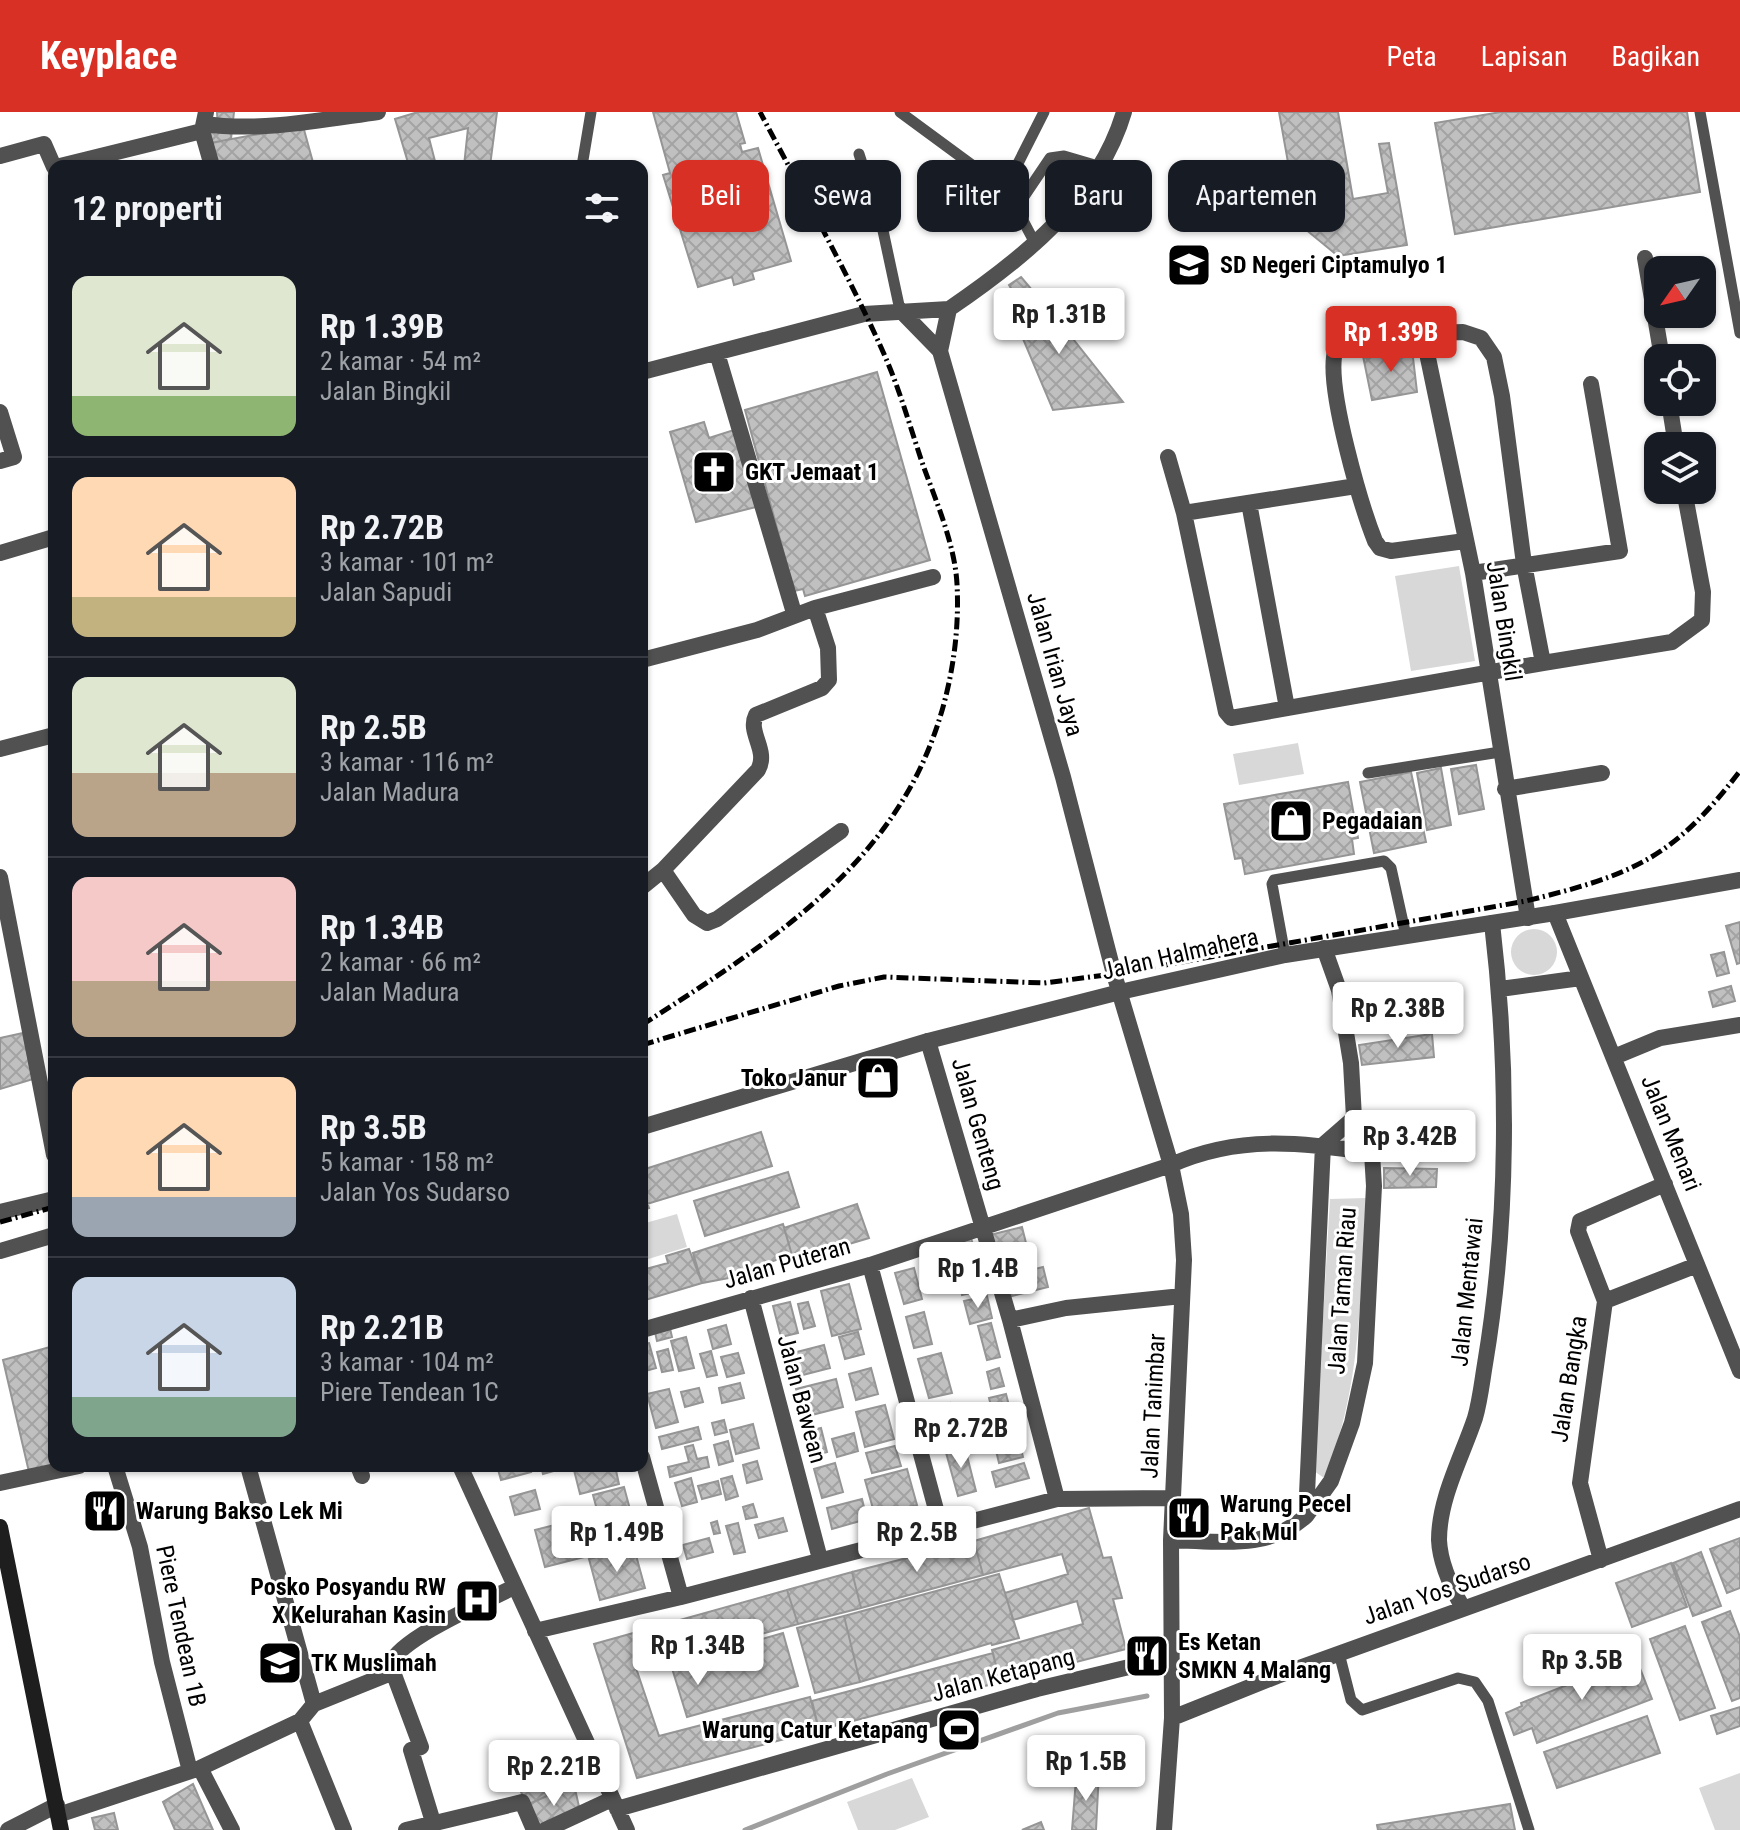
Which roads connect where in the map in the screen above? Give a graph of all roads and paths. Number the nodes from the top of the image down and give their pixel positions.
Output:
1 (378, 112) edge
2 (591, 112) edge
3 (900, 112) edge
4 (1044, 112) edge
5 (1124, 112) edge
6 (1700, 112) edge
7 (204, 122) edge
8 (859, 154) dead end
9 (0, 156) edge
10 (51, 160) edge
11 (80, 160) edge
12 (211, 160) edge
13 (583, 160) edge
14 (965, 160) edge
15 (1020, 160) edge
16 (1049, 160) edge
17 (1078, 160) edge
18 (1101, 160) edge
19 (1045, 165) edge
20 (1029, 189) edge
21 (1028, 232) edge
22 (1048, 232) edge
23 (1036, 245) junction
24 (949, 309) junction
25 (900, 310) junction
26 (1740, 333) edge
27 (1423, 334) junction
28 (940, 351) junction
29 (717, 353) junction
30 (648, 370) edge
31 (1591, 384) dead end
32 (0, 412) edge
33 (1168, 457) dead end
34 (0, 461) edge
35 (1356, 486) junction
36 (1249, 503) junction
37 (1687, 504) edge
38 (1184, 513) junction
39 (48, 539) edge
40 (1465, 541) junction
41 (0, 553) edge
42 (1524, 564) junction
43 (1473, 573) junction
44 (933, 577) dead end
45 (815, 608) junction
46 (794, 613) junction
47 (648, 658) edge
48 (1543, 663) junction
49 (1488, 672) junction
50 (1287, 708) junction
51 (48, 737) edge
52 (0, 749) edge
53 (1500, 752) junction
54 (1368, 773) dead end
55 (1602, 773) dead end
56 (1505, 789) junction
57 (841, 831) dead end
58 (663, 870) junction
59 (0, 877) edge
60 (1740, 880) edge
61 (648, 882) edge
62 (1555, 913) junction
63 (1528, 918) junction
64 (1492, 923) junction
65 (1406, 936) junction
66 (1324, 948) junction
67 (1285, 955) junction
68 (1581, 978) junction
69 (1500, 989) junction
70 (1120, 992) junction
71 (1740, 1025) edge
72 (928, 1041) junction
73 (1614, 1057) junction
74 (1354, 1118) junction
75 (48, 1124) edge
76 (648, 1125) edge
77 (1323, 1145) junction
78 (1372, 1153) junction
79 (1171, 1165) junction
80 (1665, 1184) junction
81 (48, 1200) edge
82 (0, 1212) edge
83 (983, 1228) junction
84 (48, 1237) edge
85 (0, 1251) edge
86 (870, 1265) junction
87 (1697, 1265) junction
88 (1182, 1296) junction
89 (751, 1298) junction
90 (1605, 1301) junction
91 (1010, 1320) junction
92 (648, 1328) edge
93 (1739, 1364) edge
94 (51, 1472) edge
95 (117, 1472) edge
96 (250, 1472) edge
97 (463, 1472) edge
98 (646, 1472) edge
99 (0, 1483) edge
100 (1173, 1498) junction
101 (1057, 1499) junction
102 (1740, 1509) edge
103 (1306, 1516) junction
104 (0, 1527) edge
105 (941, 1528) junction
106 (1171, 1540) junction
107 (820, 1559) junction
108 (1601, 1560) junction
109 (514, 1587) junction
110 (681, 1597) junction
111 (1463, 1608) junction
112 (535, 1631) junction
113 (1339, 1653) junction
114 (1171, 1657) junction
115 (391, 1673) junction
116 (314, 1704) junction
117 (1172, 1718) junction
118 (300, 1721) junction
119 (195, 1770) junction
120 (615, 1804) junction
121 (59, 1817) edge
122 (433, 1822) junction
123 (8, 1830) edge
124 (232, 1830) edge
125 (344, 1830) edge
126 (406, 1830) edge
127 (534, 1830) edge
128 (545, 1830) edge
129 (627, 1830) edge
130 (1164, 1830) edge
131 (1529, 1830) edge

1 - 7 street
2 - 13 lane
3 - 14 lane
4 - 15 lane
5 - 18 street
6 - 26 lane
7 - 11 street
7 - 12 street
8 - 25 lane
9 - 10 street
16 - 17 lane
19 - 20 lane
21 - 23 lane
22 - 23 street
23 - 24 street
24 - 25 street
24 - 28 street, Jalan Irian Jaya
25 - 28 street, Jalan Irian Jaya
25 - 29 street
27 - 35 street
27 - 40 street, Jalan Bingkil
27 - 42 street
28 - 70 street, Jalan Irian Jaya
29 - 30 street
29 - 46 street
31 - 42 street
32 - 34 street
33 - 38 street
35 - 36 street
35 - 40 street
36 - 38 street
36 - 50 street
37 - 48 street
38 - 50 street
39 - 41 street
40 - 43 street, Jalan Bingkil
42 - 43 street
42 - 48 street
43 - 49 street, Jalan Bingkil
44 - 45 street
45 - 46 street
45 - 58 street
46 - 47 street
48 - 49 street
49 - 50 street
49 - 53 street, Jalan Bingkil
51 - 52 street
53 - 54 lane
53 - 56 street, Jalan Bingkil
55 - 56 street
56 - 63 street, Jalan Bingkil
57 - 58 street
58 - 61 street
59 - 75 street
60 - 62 street, Jalan Halmahera
62 - 63 street, Jalan Halmahera
62 - 68 street, Jalan Menari
63 - 64 street, Jalan Halmahera
64 - 65 street, Jalan Halmahera
64 - 69 street, Jalan Mentawai
65 - 66 street, Jalan Halmahera
65 - 67 lane
66 - 67 street, Jalan Halmahera
66 - 74 street, Jalan Taman Riau
67 - 70 street, Jalan Halmahera
68 - 69 street
68 - 73 street, Jalan Menari
69 - 111 street, Jalan Mentawai
70 - 72 street, Jalan Halmahera
70 - 79 street, Jalan Tanimbar
71 - 73 street
72 - 76 street, Jalan Halmahera
72 - 83 street, Jalan Genteng
73 - 80 street, Jalan Menari
74 - 77 street
74 - 78 street, Jalan Taman Riau
77 - 78 street
77 - 79 street, Jalan Puteran
77 - 103 street, Jalan Taman Riau
78 - 103 street, Jalan Taman Riau
79 - 83 street, Jalan Puteran
79 - 88 street, Jalan Tanimbar
80 - 87 street, Jalan Menari
80 - 90 street
81 - 82 street
83 - 86 street, Jalan Puteran
83 - 91 street, Jalan Genteng
84 - 85 street
86 - 89 street, Jalan Puteran
86 - 105 street
87 - 90 street, Jalan Bangka
87 - 93 street, Jalan Menari
88 - 91 street
88 - 100 street, Jalan Tanimbar
89 - 92 street, Jalan Puteran
89 - 107 street, Jalan Bawean
90 - 108 street, Jalan Bangka
91 - 101 street, Jalan Genteng
94 - 99 street
95 - 119 street, Piere Tendean 1B
96 - 116 street
97 - 109 street
98 - 110 street
100 - 101 street
100 - 106 street, Jalan Tanimbar
101 - 105 street
102 - 108 street, Jalan Yos Sudarso
103 - 106 street, Jalan Taman Riau
104 - 121 main road
105 - 107 street
106 - 114 street, Jalan Tanimbar
107 - 110 street
108 - 111 street, Jalan Yos Sudarso
109 - 112 street
109 - 115 street
110 - 112 street
111 - 113 street, Jalan Yos Sudarso
112 - 120 street
113 - 117 street, Jalan Yos Sudarso
113 - 131 lane
114 - 117 street, Jalan Tanimbar
114 - 120 street, Jalan Ketapang
115 - 116 street
115 - 122 street
116 - 118 street
117 - 130 street, Jalan Tanimbar
118 - 119 street
118 - 125 street
119 - 121 street
119 - 124 street, Piere Tendean 1B
120 - 128 street, Jalan Ketapang
120 - 129 street
121 - 123 street
122 - 126 street
122 - 127 street

